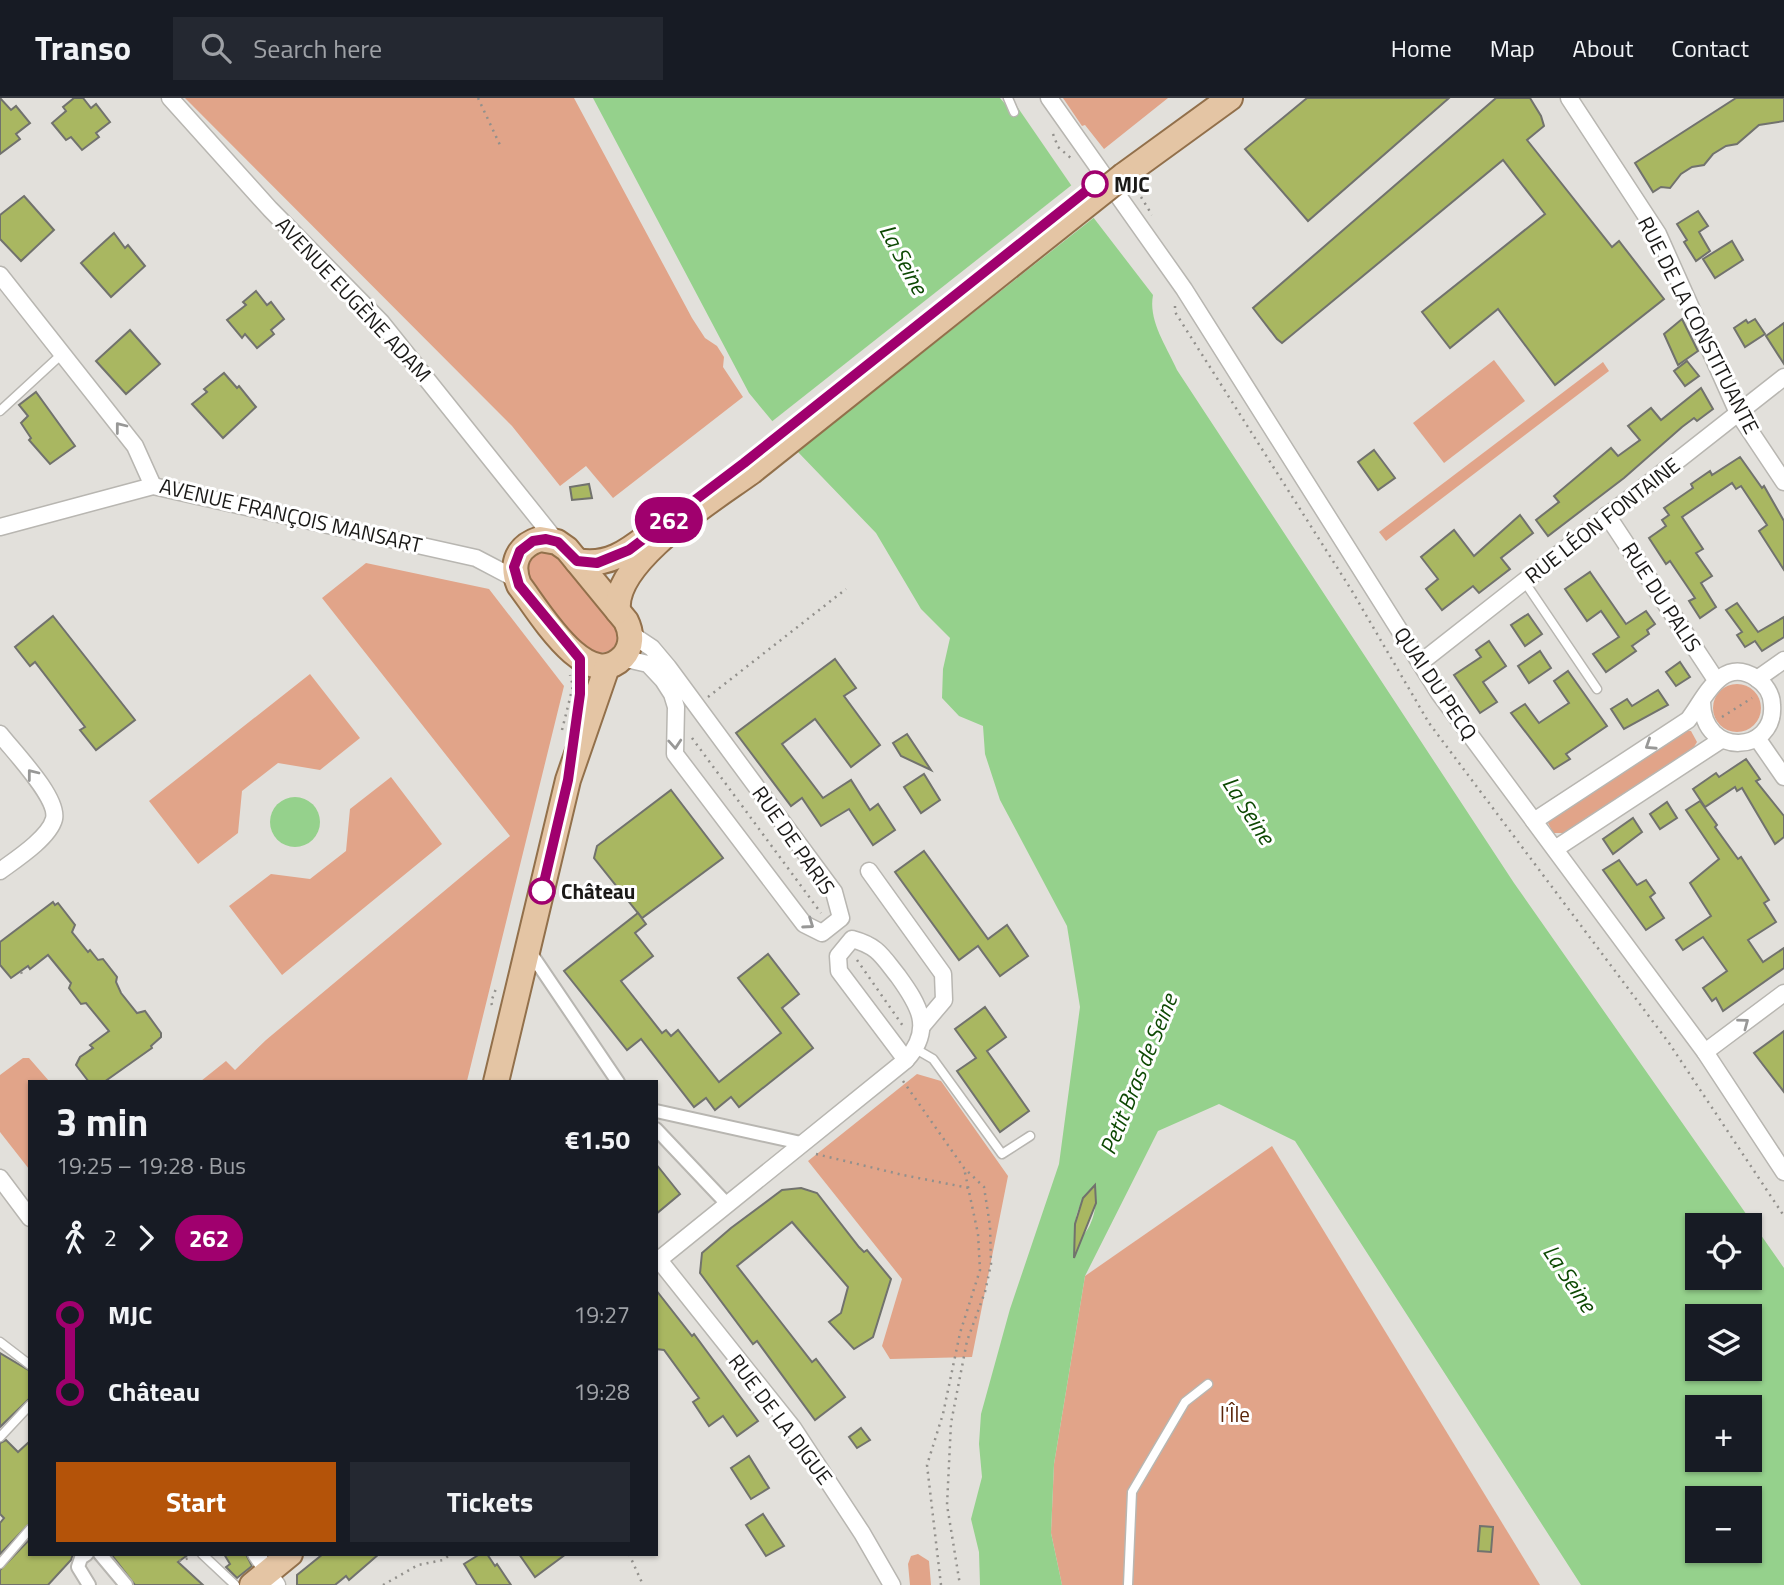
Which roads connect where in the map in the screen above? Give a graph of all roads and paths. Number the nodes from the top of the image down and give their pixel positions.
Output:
1 (170, 98) edge
2 (478, 98) edge
3 (1008, 98) edge
4 (1049, 98) edge
5 (1201, 98) edge
6 (1230, 98) edge
7 (1569, 98) edge
8 (1014, 112) dead end
9 (500, 145) dead end
10 (1116, 174) junction
11 (0, 275) edge
12 (63, 353) junction
13 (1784, 377) edge
14 (0, 411) edge
15 (1738, 413) junction
16 (747, 468) junction
17 (1784, 481) edge
18 (153, 486) junction
19 (529, 509) junction
20 (1607, 515) junction
21 (0, 527) edge
22 (558, 542) junction
23 (524, 548) junction
24 (476, 558) junction
25 (577, 561) junction
26 (516, 579) junction
27 (1524, 580) junction
28 (846, 589) dead end
29 (618, 611) junction
30 (631, 634) junction
31 (580, 659) junction
32 (1784, 660) edge
33 (615, 662) junction
34 (1420, 663) junction
35 (1716, 680) junction
36 (1597, 689) dead end
37 (1770, 692) edge
38 (1702, 702) junction
39 (698, 705) junction
40 (679, 720) junction
41 (1707, 727) junction
42 (0, 734) edge
43 (1757, 738) junction
44 (1721, 740) junction
45 (1784, 777) edge
46 (568, 780) junction
47 (1534, 821) junction
48 (1555, 849) junction
49 (0, 871) edge
50 (869, 871) dead end
51 (832, 927) junction
52 (845, 945) junction
53 (527, 947) junction
54 (1784, 993) edge
55 (922, 1026) junction
56 (891, 1041) junction
57 (1705, 1052) junction
58 (905, 1060) junction
59 (501, 1080) edge
60 (617, 1080) edge
61 (658, 1111) edge
62 (658, 1131) edge
63 (1030, 1136) dead end
64 (801, 1143) junction
65 (1782, 1162) edge
66 (964, 1168) junction
67 (0, 1178) edge
68 (969, 1188) junction
69 (726, 1204) junction
70 (28, 1215) edge
71 (658, 1261) edge
72 (0, 1342) edge
73 (28, 1363) edge
74 (1208, 1384) dead end
75 (28, 1407) edge
76 (0, 1437) edge
77 (28, 1532) edge
78 (84, 1556) edge
79 (102, 1556) edge
80 (204, 1556) edge
81 (287, 1556) edge
82 (448, 1556) edge
83 (630, 1556) edge
84 (0, 1564) edge
85 (263, 1574) edge
86 (89, 1585) edge
87 (126, 1585) edge
88 (234, 1585) edge
89 (383, 1585) edge
90 (643, 1585) edge
91 (892, 1585) edge
92 (941, 1585) edge
93 (960, 1585) edge
94 (1128, 1585) edge

1 - 19 street, AVENUE EUGÈNE ADAM
2 - 9 path
3 - 8 lane
4 - 10 street, QUAI DU PECQ
5 - 10 main road
6 - 10 main road
7 - 15 street, RUE DE LA CONSTITUANTE
10 - 16 main road, bridge
10 - 34 street, QUAI DU PECQ
11 - 12 street, AVENUE FRANÇOIS MANSART
12 - 14 lane
18 -> 12 street, AVENUE FRANÇOIS MANSART
13 - 15 street, RUE LÉON FONTAINE
15 - 17 street, RUE DE LA CONSTITUANTE
15 - 20 street, RUE LÉON FONTAINE
16 - 25 main road
16 - 29 main road
18 - 21 street
18 - 24 street, AVENUE FRANÇOIS MANSART
19 - 22 street, AVENUE EUGÈNE ADAM
19 - 23 street
20 - 27 street, RUE LÉON FONTAINE
20 - 35 street, RUE DU PALIS
22 - 23 main road
22 - 25 main road
23 - 24 street, AVENUE FRANÇOIS MANSART
23 - 26 main road
24 - 26 street, AVENUE FRANÇOIS MANSART
25 - 29 main road
26 - 31 main road
27 - 34 street, RUE LÉON FONTAINE
27 - 36 lane
28 - 39 path
29 - 30 main road
30 - 33 main road
30 - 39 street, RUE DE PARIS
31 - 33 main road
31 - 46 main road
32 - 37 street
33 - 40 street, RUE DE PARIS
33 - 46 main road
34 - 47 street, QUAI DU PECQ
35 - 37 street
35 - 38 street
37 - 41 path
37 - 43 street
38 - 41 street
38 -> 47 street
39 - 51 street, RUE DE PARIS
40 - 51 path
40 -> 51 street, RUE DE PARIS
41 - 44 street
49 -> 42 street
43 - 44 street
43 - 45 street
44 - 48 street
46 - 53 main road
47 - 48 street, QUAI DU PECQ
48 - 57 street, QUAI DU PECQ
50 - 55 street
52 - 55 street
52 - 56 street
52 - 56 path
53 - 59 main road
53 - 60 street
57 -> 54 street
55 - 58 street
56 - 58 street
57 - 65 street, QUAI DU PECQ
58 - 63 lane
58 - 64 street
58 - 66 path
61 - 64 street
62 - 69 street
64 - 68 path
64 - 69 street
66 - 68 path
66 - 93 path
67 - 70 street
68 - 92 path
69 - 71 street
71 - 91 street, RUE DE LA DIGUE
72 - 73 lane
74 - 94 lane
75 - 76 lane
77 - 84 lane
78 - 86 street
79 - 87 street
80 - 88 lane
81 - 85 main road
82 - 89 path
83 - 90 path

